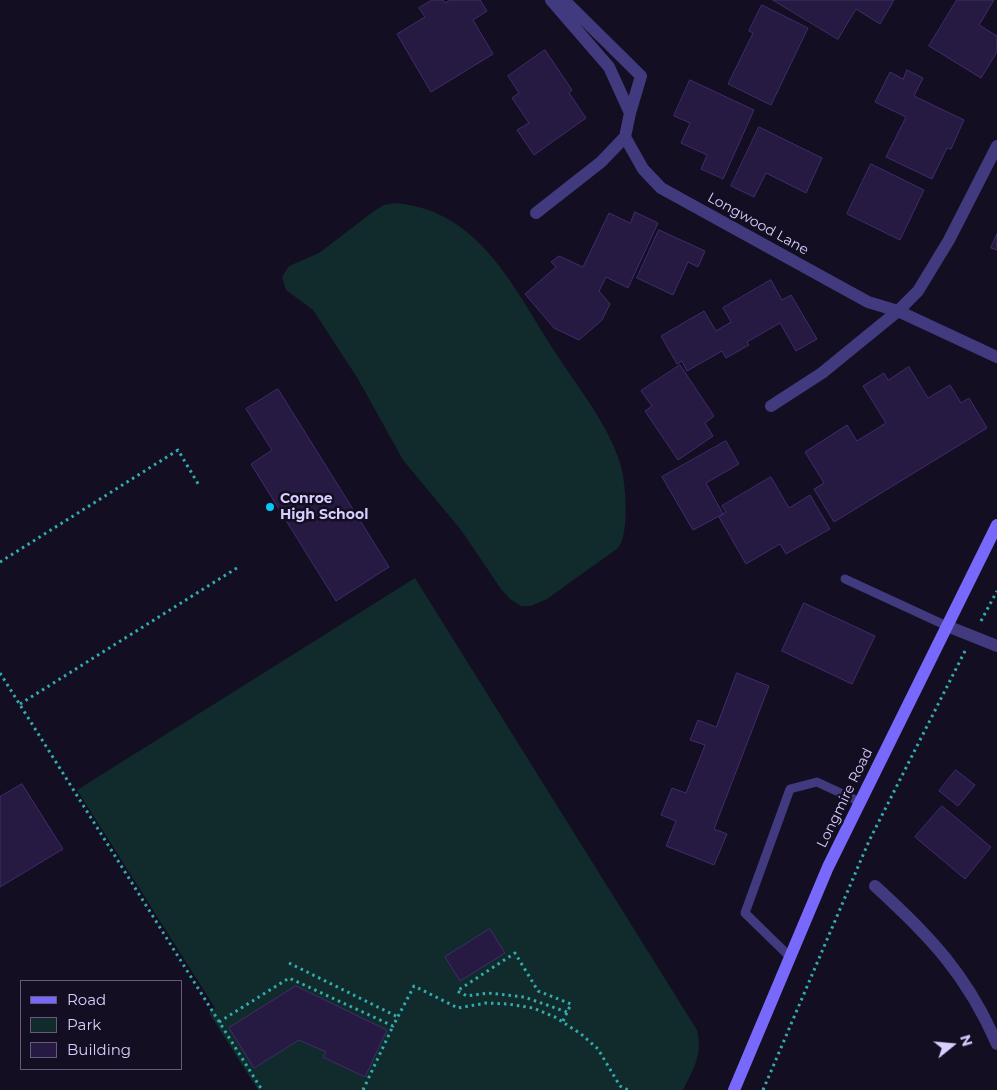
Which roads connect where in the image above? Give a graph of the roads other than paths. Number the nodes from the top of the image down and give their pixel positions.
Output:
1 (551, 0) edge
2 (564, 0) edge
3 (630, 113) junction
4 (625, 137) junction
5 (997, 146) edge
6 (536, 213) dead end
7 (898, 311) junction
8 (997, 357) edge
9 (771, 406) dead end
10 (997, 524) edge
11 (845, 580) dead end
12 (947, 626) junction
13 (997, 646) edge
14 (860, 802) junction
15 (875, 886) dead end
16 (790, 957) junction
17 (997, 1044) edge
18 (734, 1090) edge

1 - 3 street
2 - 3 street
3 - 4 street
4 - 6 street
4 - 7 street, Longwood Lane
5 - 7 street
7 - 8 street, Longwood Lane
7 - 9 street
10 - 12 main road, Longmire Road
11 - 12 lane
12 - 13 street
12 - 14 main road, Longmire Road
14 - 16 main road, Longmire Road
14 - 16 lane
15 - 17 street
16 - 18 main road, Longmire Road

